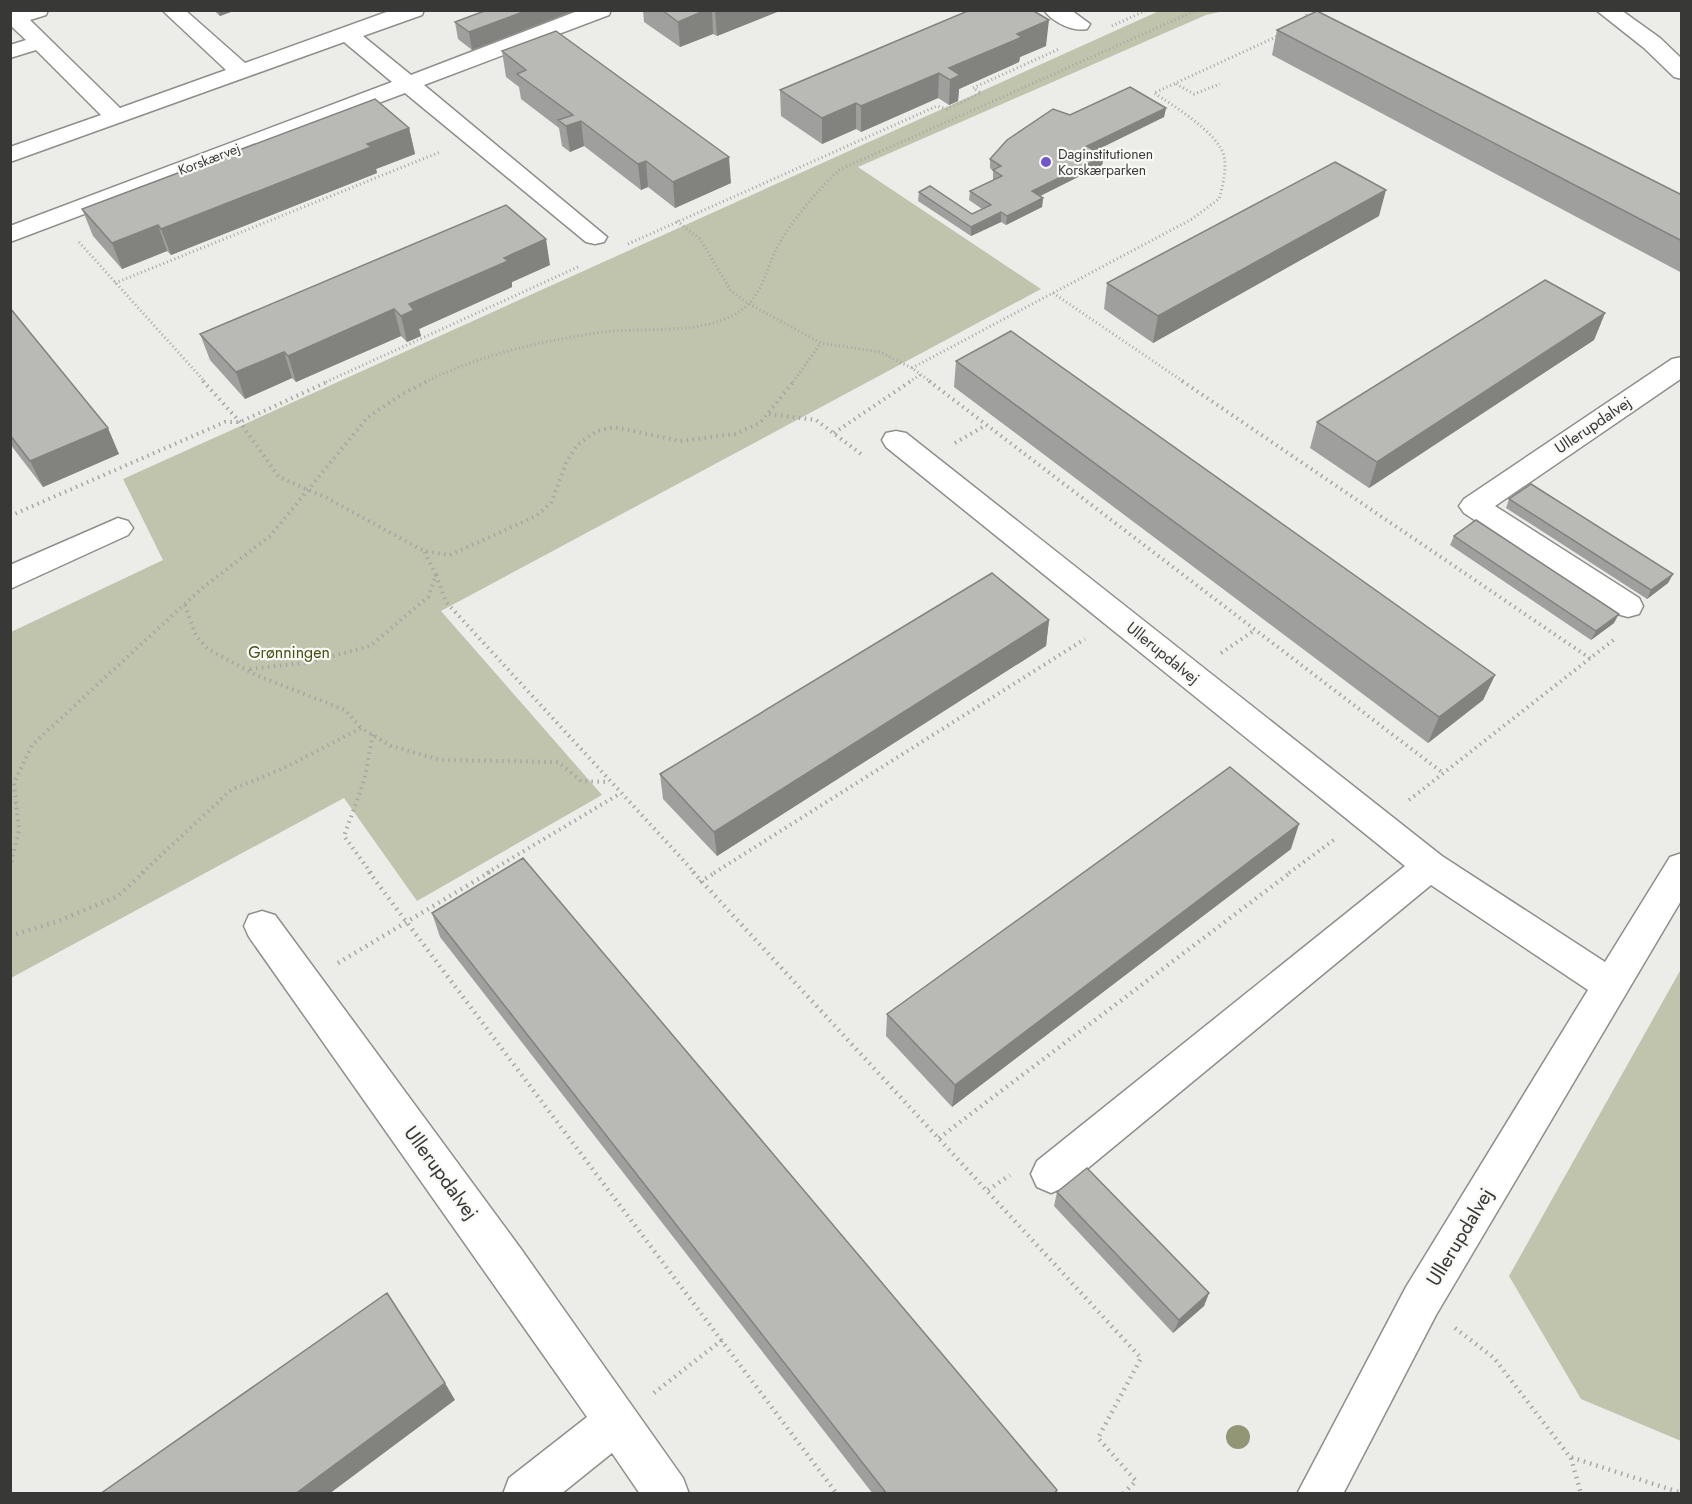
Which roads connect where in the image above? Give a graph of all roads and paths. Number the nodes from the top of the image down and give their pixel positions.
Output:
1 (172, 10) edge
2 (414, 10) edge
3 (601, 10) edge
4 (1054, 10) edge
5 (1197, 10) edge
6 (1308, 10) edge
7 (1606, 10) edge
8 (19, 17) edge
9 (1079, 24) dead end
10 (1297, 24) edge
11 (347, 34) junction
12 (1279, 35) dead end
13 (40, 42) junction
14 (10, 52) edge
15 (242, 72) junction
16 (1682, 72) edge
17 (1175, 83) junction
18 (408, 84) junction
19 (1220, 84) dead end
20 (116, 117) junction
21 (474, 138) junction
22 (10, 155) edge
23 (56, 217) junction
24 (677, 221) dead end
25 (10, 235) edge
26 (595, 237) dead end
27 (115, 283) junction
28 (1053, 293) junction
29 (749, 304) junction
30 (821, 344) junction
31 (1682, 365) edge
32 (912, 368) junction
33 (920, 375) junction
34 (769, 414) junction
35 (833, 433) junction
36 (896, 440) dead end
37 (864, 457) dead end
38 (309, 491) junction
39 (118, 528) dead end
40 (424, 550) junction
41 (436, 575) junction
42 (10, 578) edge
43 (184, 604) junction
44 (1628, 606) dead end
45 (1119, 618) junction
46 (250, 669) junction
47 (361, 728) junction
48 (373, 734) junction
49 (1443, 774) junction
50 (609, 782) junction
51 (621, 793) junction
52 (16, 804) junction
53 (10, 807) edge
54 (1372, 820) junction
55 (1430, 866) junction
56 (1682, 867) edge
57 (10, 868) edge
58 (700, 882) junction
59 (405, 922) junction
60 (262, 926) dead end
61 (10, 936) edge
62 (303, 984) junction
63 (1611, 986) junction
64 (939, 1138) junction
65 (1051, 1174) dead end
66 (1421, 1301) junction
67 (722, 1340) junction
68 (616, 1422) junction
69 (1570, 1457) junction
70 (1682, 1493) edge
71 (525, 1494) edge
72 (667, 1494) edge
73 (837, 1494) edge
74 (1123, 1494) edge
75 (1319, 1494) edge
76 (1581, 1494) edge

1 - 15 street
2 - 11 street
3 - 18 street, Korskærvej
4 - 9 street
5 - 29 path
6 - 10 path
7 - 16 street
8 - 13 street
11 - 15 street
11 - 18 street
12 - 17 path
13 - 14 street
13 - 20 street
15 - 20 street
17 - 19 path
17 - 28 path
18 - 21 street
18 - 23 street, Korskærvej
20 - 22 street
21 - 26 street
21 - 27 path
23 - 25 street, Korskærvej
23 - 27 path
24 - 29 path
27 - 38 path
28 - 32 path
28 - 49 path
29 - 30 path
29 - 38 path
30 - 32 path
30 - 34 path
31 - 44 street, Ullerupdalvej
32 - 33 path
33 - 35 path
33 - 49 path
34 - 35 path
34 - 40 path
35 - 37 path
36 - 45 street, Ullerupdalvej
38 - 40 path
38 - 43 path
39 - 42 street
40 - 41 path
41 - 46 path
41 - 50 path
43 - 46 path
43 - 52 path
45 - 54 street, Ullerupdalvej
45 - 58 path
46 - 47 path
47 - 48 path
47 - 61 path
48 - 50 path
48 - 59 path
49 - 54 path
50 - 51 path
51 - 58 path
51 - 59 path
52 - 53 path
52 - 57 path
54 - 55 street, Ullerupdalvej
54 - 64 path
55 - 63 street, Ullerupdalvej
55 - 65 street
56 - 63 street, Ullerupdalvej
58 - 64 path
59 - 62 path
59 - 67 path
60 - 62 street, Ullerupdalvej
62 - 68 street, Ullerupdalvej
63 - 66 street, Ullerupdalvej
64 - 74 path
66 - 69 path
66 - 75 street, Ullerupdalvej
67 - 68 path
67 - 73 path
68 - 71 street
68 - 72 street, Ullerupdalvej
69 - 70 path
69 - 76 path

